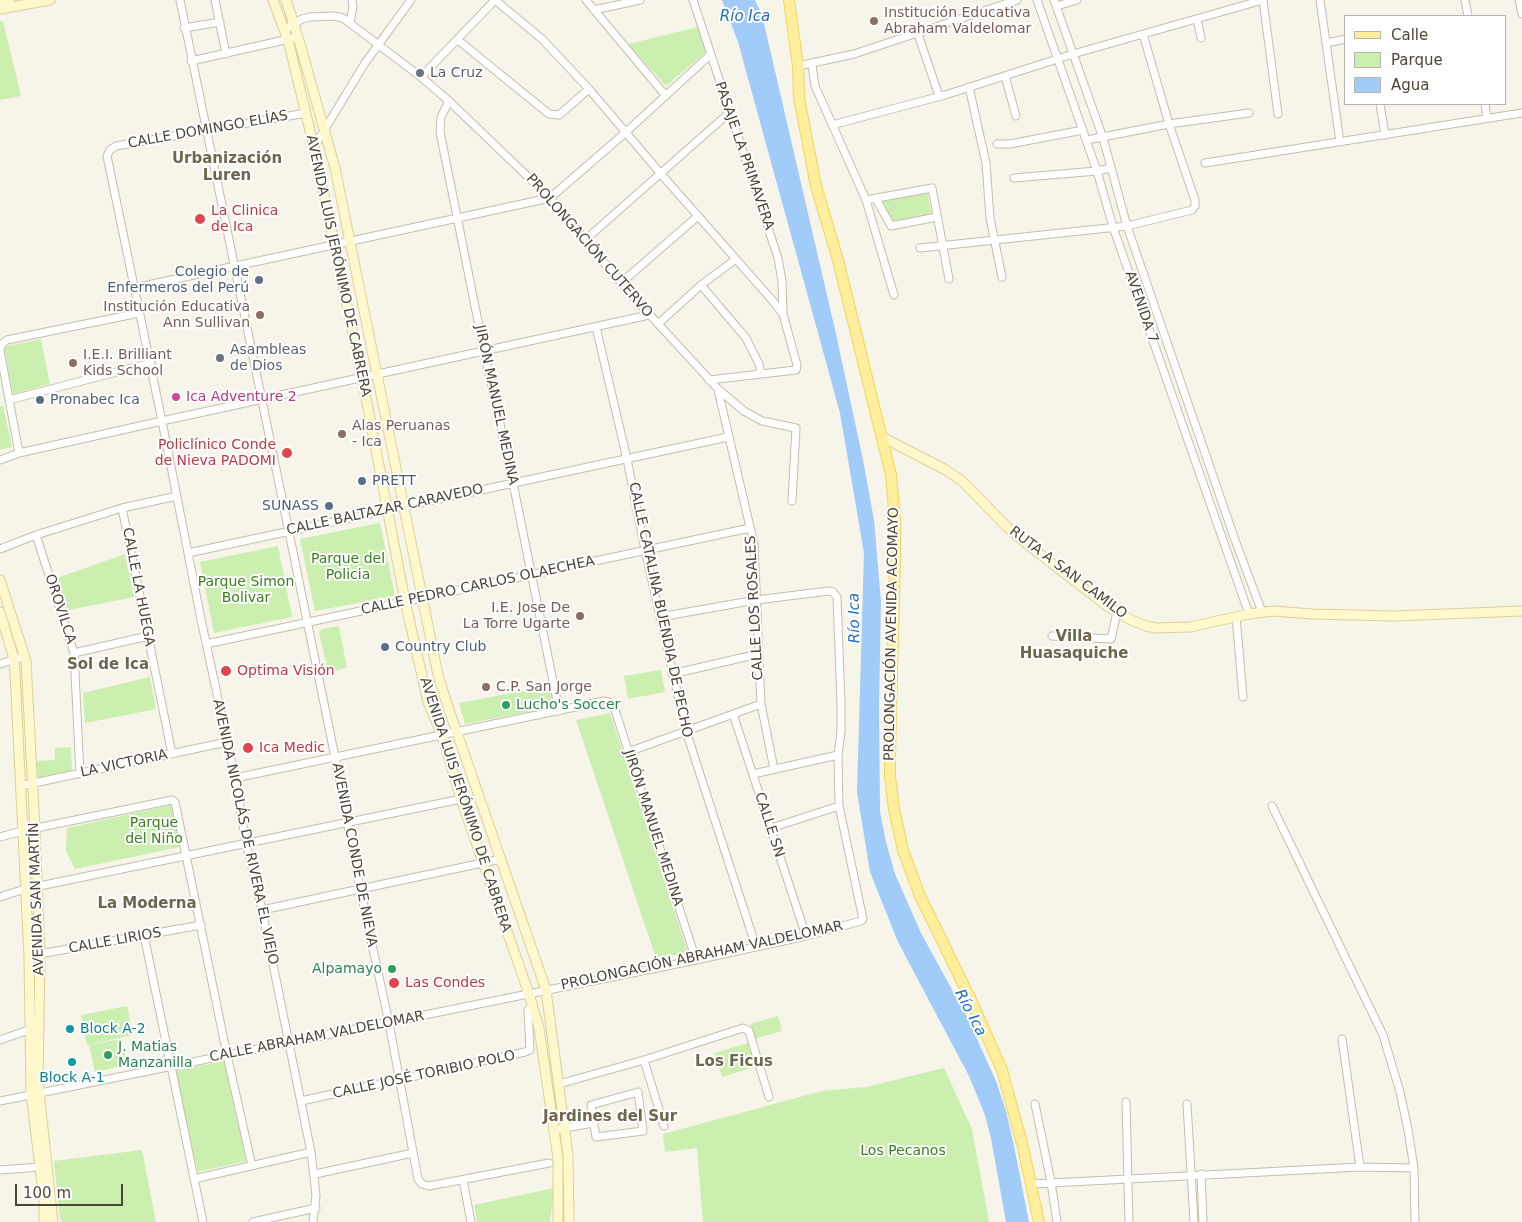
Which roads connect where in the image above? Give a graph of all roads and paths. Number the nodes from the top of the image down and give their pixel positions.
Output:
1 (50, 0) edge
2 (180, 0) edge
3 (215, 0) edge
4 (273, 0) edge
5 (286, 0) edge
6 (352, 0) edge
7 (411, 0) edge
8 (495, 0) edge
9 (586, 0) edge
10 (640, 0) edge
11 (693, 0) edge
12 (789, 0) edge
13 (1017, 0) edge
14 (1037, 0) edge
15 (1077, 0) edge
16 (1320, 0) edge
17 (1465, 0) edge
18 (1519, 0) edge
19 (0, 1) edge
20 (13, 2) edge
21 (1056, 3) edge
22 (0, 9) edge
23 (594, 10) junction
24 (1522, 14) edge
25 (1468, 15) edge
26 (1197, 19) junction
27 (220, 22) junction
28 (350, 22) junction
29 (293, 25) junction
30 (184, 28) junction
31 (284, 30) junction
32 (918, 34) junction
33 (1143, 34) junction
34 (298, 37) junction
35 (1201, 38) dead end
36 (1344, 39) edge
37 (288, 40) junction
38 (458, 40) junction
39 (1326, 42) junction
40 (378, 46) junction
41 (226, 54) junction
42 (1073, 54) junction
43 (710, 55) junction
44 (1058, 58) junction
45 (191, 61) junction
46 (812, 64) junction
47 (798, 66) junction
48 (1005, 76) junction
49 (421, 77) junction
50 (969, 87) junction
51 (589, 89) junction
52 (666, 96) junction
53 (939, 96) junction
54 (449, 101) junction
55 (1380, 105) edge
56 (1484, 105) edge
57 (306, 113) junction
58 (729, 113) junction
59 (1249, 113) dead end
60 (1522, 113) edge
61 (1278, 114) dead end
62 (1016, 116) dead end
63 (1487, 118) junction
64 (832, 124) junction
65 (1169, 124) junction
66 (324, 129) junction
67 (1083, 130) junction
68 (205, 132) junction
69 (625, 133) junction
70 (1384, 134) junction
71 (1103, 138) junction
72 (1086, 140) junction
73 (1340, 142) junction
74 (997, 144) dead end
75 (314, 147) junction
76 (110, 150) joint
77 (1205, 163) dead end
78 (1111, 168) junction
79 (1097, 171) junction
80 (661, 174) junction
81 (1014, 178) dead end
82 (550, 198) junction
83 (876, 199) junction
84 (866, 200) junction
85 (698, 216) junction
86 (937, 217) junction
87 (457, 218) junction
88 (1127, 226) junction
89 (1113, 227) junction
90 (995, 239) junction
91 (585, 240) junction
92 (349, 242) junction
93 (334, 245) junction
94 (943, 245) junction
95 (920, 248) dead end
96 (736, 259) junction
97 (234, 266) junction
98 (1002, 277) dead end
99 (949, 279) dead end
100 (621, 283) junction
101 (701, 285) junction
102 (134, 288) junction
103 (894, 295) dead end
104 (139, 313) junction
105 (783, 314) junction
106 (649, 315) junction
107 (658, 324) junction
108 (596, 327) junction
109 (0, 350) edge
110 (484, 351) junction
111 (151, 364) junction
112 (378, 374) junction
113 (761, 374) junction
114 (362, 377) junction
115 (709, 380) junction
116 (718, 389) junction
117 (262, 399) junction
118 (9, 400) junction
119 (162, 421) junction
120 (728, 437) junction
121 (882, 437) junction
122 (19, 453) junction
123 (627, 459) junction
124 (0, 460) edge
125 (513, 483) junction
126 (177, 496) junction
127 (792, 500) dead end
128 (404, 506) junction
129 (122, 508) junction
130 (388, 510) junction
131 (750, 528) junction
132 (289, 531) junction
133 (36, 536) junction
134 (0, 550) edge
135 (645, 550) junction
136 (188, 552) junction
137 (531, 574) junction
138 (0, 580) edge
139 (423, 598) junction
140 (756, 600) junction
141 (405, 601) junction
142 (1522, 611) edge
143 (0, 612) edge
144 (1117, 612) junction
145 (1262, 612) junction
146 (1248, 614) junction
147 (1236, 616) junction
148 (660, 617) junction
149 (307, 622) junction
150 (148, 636) junction
151 (1052, 636) dead end
152 (206, 644) junction
153 (74, 653) junction
154 (758, 654) junction
155 (25, 656) junction
156 (14, 660) junction
157 (0, 664) edge
158 (672, 674) junction
159 (1243, 697) dead end
160 (761, 704) junction
161 (559, 711) junction
162 (733, 714) junction
163 (686, 731) junction
164 (457, 732) junction
165 (442, 735) junction
166 (227, 742) junction
167 (628, 752) junction
168 (172, 754) junction
169 (838, 754) junction
170 (335, 758) junction
171 (774, 769) junction
172 (80, 774) junction
173 (753, 774) junction
174 (235, 778) junction
175 (32, 784) junction
176 (20, 786) junction
177 (461, 799) junction
178 (839, 806) junction
179 (1272, 806) dead end
180 (347, 823) junction
181 (771, 828) junction
182 (35, 829) junction
183 (22, 831) junction
184 (0, 837) edge
185 (246, 843) junction
186 (188, 856) junction
187 (501, 859) junction
188 (483, 863) junction
189 (36, 887) junction
190 (26, 889) junction
191 (360, 889) junction
192 (0, 897) edge
193 (262, 910) junction
194 (201, 925) junction
195 (144, 935) junction
196 (806, 936) junction
197 (756, 947) junction
198 (40, 954) junction
199 (29, 956) junction
200 (696, 960) junction
201 (546, 990) junction
202 (529, 994) junction
203 (532, 1005) junction
204 (389, 1023) junction
205 (39, 1026) junction
206 (30, 1030) junction
207 (1342, 1039) dead end
208 (0, 1040) edge
209 (288, 1044) junction
210 (227, 1055) junction
211 (644, 1060) junction
212 (170, 1066) junction
213 (400, 1080) junction
214 (559, 1084) junction
215 (35, 1094) junction
216 (769, 1097) dead end
217 (0, 1101) edge
218 (301, 1101) junction
219 (1126, 1102) dead end
220 (1035, 1104) dead end
221 (1187, 1104) dead end
222 (593, 1123) junction
223 (664, 1126) dead end
224 (565, 1127) junction
225 (554, 1130) junction
226 (311, 1152) junction
227 (413, 1153) junction
228 (549, 1163) dead end
229 (252, 1166) junction
230 (40, 1167) junction
231 (1360, 1167) junction
232 (1414, 1168) junction
233 (0, 1170) edge
234 (315, 1174) junction
235 (1192, 1174) junction
236 (1201, 1174) junction
237 (1129, 1178) junction
238 (194, 1179) junction
239 (463, 1180) junction
240 (1051, 1182) junction
241 (1032, 1184) junction
242 (316, 1208) junction
243 (44, 1222) edge
244 (53, 1222) edge
245 (203, 1222) edge
246 (253, 1222) edge
247 (313, 1222) edge
248 (471, 1222) edge
249 (558, 1222) edge
250 (569, 1222) edge
251 (1039, 1222) edge
252 (1057, 1222) edge
253 (1129, 1222) edge
254 (1194, 1222) edge
255 (1203, 1222) edge
256 (1416, 1222) edge

1 - 20 street
2 - 30 street, AVENIDA CONDE DE NIEVA
3 - 27 street
4 - 31 street, AVENIDA LUIS JERÓNIMO DE CABRERA
5 - 29 street, AVENIDA LUIS JERÓNIMO DE CABRERA
6 - 28 street
7 - 40 street
8 - 38 street
8 - 51 street
9 - 23 street
10 - 23 street
11 - 43 street, PASAJE LA PRIMAVERA
12 - 47 main road, PROLONGACIÓN AVENIDA ACOMAYO
13 - 32 street
14 - 44 street, AVENIDA 7
15 - 21 street
16 - 39 street
17 - 25 street
18 - 24 street
19 - 20 street
20 - 22 street
21 - 42 street
23 - 52 street
26 - 33 street
26 - 35 street
26 - 61 street
27 - 30 street
27 - 41 street
28 - 29 street, PROLONGACIÓN CUTERVO
28 - 40 street, PROLONGACIÓN CUTERVO
29 - 31 street, PROLONGACIÓN CUTERVO
29 - 34 street, AVENIDA LUIS JERÓNIMO DE CABRERA
30 - 45 street, AVENIDA CONDE DE NIEVA
31 - 37 street, AVENIDA LUIS JERÓNIMO DE CABRERA
32 - 46 street
32 - 53 street
33 - 42 street
33 - 65 street
34 - 37 street
34 - 66 street, AVENIDA LUIS JERÓNIMO DE CABRERA
36 - 39 street
37 - 41 street
37 - 57 street, AVENIDA LUIS JERÓNIMO DE CABRERA
38 - 49 street
38 - 51 street
39 - 73 street
40 - 49 street, PROLONGACIÓN CUTERVO
40 - 66 street
41 - 45 street
42 - 44 street
42 - 71 street
43 - 52 street
43 - 58 street, PASAJE LA PRIMAVERA
44 - 48 street
44 - 67 street, AVENIDA 7
45 - 68 street, AVENIDA CONDE DE NIEVA
46 - 47 street
46 - 64 street
47 - 121 main road, PROLONGACIÓN AVENIDA ACOMAYO
48 - 50 street
48 - 62 street
49 - 54 street, PROLONGACIÓN CUTERVO
50 - 53 street
50 - 90 street
51 - 69 street
52 - 69 street
53 - 64 street
54 - 82 street, PROLONGACIÓN CUTERVO
54 - 87 street, JIRÓN MANUEL MEDINA
55 - 70 street
56 - 63 street
57 - 68 street, CALLE DOMINGO ELÍAS
57 - 75 street, AVENIDA LUIS JERÓNIMO DE CABRERA
58 - 80 street
58 - 105 street, PASAJE LA PRIMAVERA
59 - 65 street
60 - 63 street
63 - 70 street
64 - 84 street
65 - 71 street
65 - 88 street
66 - 75 street
66 - 92 street, AVENIDA LUIS JERÓNIMO DE CABRERA
67 - 72 street, AVENIDA 7
67 - 74 street
68 - 76 street, CALLE DOMINGO ELÍAS
68 - 97 street, AVENIDA CONDE DE NIEVA
69 - 80 street
69 - 82 street
70 - 73 street
71 - 72 street
71 - 78 street
72 - 79 street, AVENIDA 7
73 - 77 street
75 - 93 street, AVENIDA LUIS JERÓNIMO DE CABRERA
76 - 102 street, AVENIDA NICOLÁS DE RIVERA EL VIEJO
78 - 79 street
78 - 88 street
79 - 81 street
79 - 89 street, AVENIDA 7
80 - 85 street
80 - 91 street
82 - 87 street
82 - 91 street, PROLONGACIÓN CUTERVO
83 - 84 street
83 - 86 street
83 - 86 street
84 - 103 street
85 - 96 street
85 - 100 street
86 - 94 street
87 - 92 street
87 - 110 street, JIRÓN MANUEL MEDINA
88 - 89 street
88 - 145 street
89 - 90 street
89 - 146 street, AVENIDA 7
90 - 94 street
90 - 98 street
91 - 100 street, PROLONGACIÓN CUTERVO
92 - 93 street
92 - 112 street, AVENIDA LUIS JERÓNIMO DE CABRERA
93 - 97 street
93 - 114 street, AVENIDA LUIS JERÓNIMO DE CABRERA
94 - 95 street
94 - 99 street
96 - 101 street
96 - 105 street
97 - 102 street
97 - 117 street, AVENIDA CONDE DE NIEVA
100 - 106 street, PROLONGACIÓN CUTERVO
101 - 107 street
101 - 113 street
102 - 104 street, AVENIDA NICOLÁS DE RIVERA EL VIEJO
104 - 109 street
104 - 111 street, AVENIDA NICOLÁS DE RIVERA EL VIEJO
105 - 113 street
106 - 107 street, PROLONGACIÓN CUTERVO
106 - 108 street
107 - 115 street, PROLONGACIÓN CUTERVO
108 - 110 street
108 - 123 street, CALLE CATALINA BUENDIA DE PECHO
109 - 118 street
110 - 112 street
110 - 125 street, JIRÓN MANUEL MEDINA
111 - 118 street
111 - 119 street, AVENIDA NICOLÁS DE RIVERA EL VIEJO
112 - 114 street
112 - 128 street, AVENIDA LUIS JERÓNIMO DE CABRERA
113 - 115 street
114 - 117 street
114 - 130 street, AVENIDA LUIS JERÓNIMO DE CABRERA
115 - 116 street, PROLONGACIÓN CUTERVO
116 - 120 street, CALLE LOS ROSALES
116 - 127 street, PROLONGACIÓN CUTERVO
117 - 119 street
117 - 132 street, AVENIDA CONDE DE NIEVA
118 - 122 street
119 - 122 street
119 - 126 street, AVENIDA NICOLÁS DE RIVERA EL VIEJO
120 - 123 street, CALLE BALTAZAR CARAVEDO
120 - 131 street, CALLE LOS ROSALES
121 - 144 street, RUTA A SAN CAMILO
121 - 241 main road, PROLONGACIÓN AVENIDA ACOMAYO
122 - 124 street
123 - 125 street, CALLE BALTAZAR CARAVEDO
123 - 135 street, CALLE CATALINA BUENDIA DE PECHO
125 - 128 street, CALLE BALTAZAR CARAVEDO
125 - 137 street, JIRÓN MANUEL MEDINA
126 - 129 street
126 - 136 street, AVENIDA NICOLÁS DE RIVERA EL VIEJO
128 - 130 street, CALLE BALTAZAR CARAVEDO
128 - 139 street, AVENIDA LUIS JERÓNIMO DE CABRERA
129 - 133 street
129 - 150 street, CALLE LA HUEGA
130 - 132 street, CALLE BALTAZAR CARAVEDO
130 - 141 street, AVENIDA LUIS JERÓNIMO DE CABRERA
131 - 135 street, CALLE PEDRO CARLOS OLAECHEA
131 - 140 street, CALLE LOS ROSALES
132 - 136 street, CALLE BALTAZAR CARAVEDO
132 - 149 street, AVENIDA CONDE DE NIEVA
133 - 134 street
133 - 153 street, OROVILCA
135 - 137 street, CALLE PEDRO CARLOS OLAECHEA
135 - 148 street, CALLE CATALINA BUENDIA DE PECHO
136 - 152 street, AVENIDA NICOLÁS DE RIVERA EL VIEJO
137 - 139 street, CALLE PEDRO CARLOS OLAECHEA
137 - 161 street, JIRÓN MANUEL MEDINA
138 - 155 street, AVENIDA SAN MARTÍN
139 - 141 street, CALLE PEDRO CARLOS OLAECHEA
139 - 164 street, AVENIDA LUIS JERÓNIMO DE CABRERA
140 - 148 street
140 - 154 street, CALLE LOS ROSALES
140 - 169 street
141 - 149 street, CALLE PEDRO CARLOS OLAECHEA
141 - 165 street, AVENIDA LUIS JERÓNIMO DE CABRERA
142 - 145 street, RUTA A SAN CAMILO
143 - 156 street, AVENIDA SAN MARTÍN
144 - 147 street, RUTA A SAN CAMILO
144 - 151 street
145 - 146 street, RUTA A SAN CAMILO
146 - 147 street, RUTA A SAN CAMILO
147 - 159 street
148 - 158 street, CALLE CATALINA BUENDIA DE PECHO
149 - 152 street, CALLE PEDRO CARLOS OLAECHEA
149 - 170 street, AVENIDA CONDE DE NIEVA
150 - 153 street
150 - 168 street, CALLE LA HUEGA
152 - 166 street, AVENIDA NICOLÁS DE RIVERA EL VIEJO
153 - 172 street, OROVILCA
154 - 158 street
154 - 160 street, CALLE LOS ROSALES
155 - 156 street
155 - 175 street, AVENIDA SAN MARTÍN
156 - 157 street
156 - 176 street, AVENIDA SAN MARTÍN
158 - 163 street, CALLE CATALINA BUENDIA DE PECHO
160 - 162 street
160 - 171 street, CALLE LOS ROSALES
161 - 164 street
161 - 167 street, JIRÓN MANUEL MEDINA
162 - 163 street
162 - 173 street, CALLE SN
163 - 167 street
163 - 197 street, CALLE CATALINA BUENDIA DE PECHO
164 - 165 street
164 - 187 street, AVENIDA LUIS JERÓNIMO DE CABRERA
165 - 170 street
165 - 177 street, AVENIDA LUIS JERÓNIMO DE CABRERA
166 - 168 street, LA VICTORIA
166 - 174 street, AVENIDA NICOLÁS DE RIVERA EL VIEJO
167 - 200 street, JIRÓN MANUEL MEDINA
168 - 172 street, LA VICTORIA
169 - 171 street
169 - 178 street
170 - 174 street
170 - 180 street, AVENIDA CONDE DE NIEVA
171 - 173 street
172 - 175 street, LA VICTORIA
173 - 181 street, CALLE SN
174 - 185 street, AVENIDA NICOLÁS DE RIVERA EL VIEJO
175 - 176 street, LA VICTORIA
175 - 182 street, AVENIDA SAN MARTÍN
176 - 183 street, AVENIDA SAN MARTÍN
177 - 180 street
177 - 188 street, AVENIDA LUIS JERÓNIMO DE CABRERA
178 - 181 street
178 - 196 street, PROLONGACIÓN ABRAHAM VALDELOMAR
179 - 232 street
180 - 185 street
180 - 191 street, AVENIDA CONDE DE NIEVA
181 - 196 street, CALLE SN
182 - 183 street
182 - 186 street
182 - 189 street, AVENIDA SAN MARTÍN
183 - 184 street
183 - 190 street, AVENIDA SAN MARTÍN
185 - 186 street
185 - 193 street, AVENIDA NICOLÁS DE RIVERA EL VIEJO
186 - 189 street
186 - 194 street
187 - 188 street
187 - 201 street, AVENIDA LUIS JERÓNIMO DE CABRERA
188 - 191 street
188 - 202 street, AVENIDA LUIS JERÓNIMO DE CABRERA
189 - 190 street
189 - 198 street, AVENIDA SAN MARTÍN
190 - 192 street
190 - 199 street, AVENIDA SAN MARTÍN
191 - 193 street
191 - 204 street, AVENIDA CONDE DE NIEVA
193 - 209 street, AVENIDA NICOLÁS DE RIVERA EL VIEJO
194 - 195 street, CALLE LIRIOS
194 - 210 street
195 - 198 street, CALLE LIRIOS
195 - 212 street
196 - 197 street, PROLONGACIÓN ABRAHAM VALDELOMAR
197 - 200 street, PROLONGACIÓN ABRAHAM VALDELOMAR
198 - 199 street, CALLE LIRIOS
198 - 205 street, AVENIDA SAN MARTÍN
199 - 206 street, AVENIDA SAN MARTÍN
200 - 201 street, PROLONGACIÓN ABRAHAM VALDELOMAR
201 - 202 street, CALLE ABRAHAM VALDELOMAR
201 - 214 street, AVENIDA LUIS JERÓNIMO DE CABRERA
202 - 203 street, AVENIDA LUIS JERÓNIMO DE CABRERA
202 - 204 street, CALLE ABRAHAM VALDELOMAR
203 - 213 street, CALLE JOSÉ TORIBIO POLO
203 - 225 street, AVENIDA LUIS JERÓNIMO DE CABRERA
204 - 209 street, CALLE ABRAHAM VALDELOMAR
204 - 213 street, AVENIDA CONDE DE NIEVA
205 - 206 street
205 - 215 street, AVENIDA SAN MARTÍN
206 - 208 street
206 - 215 street, AVENIDA SAN MARTÍN
207 - 231 street
209 - 210 street, CALLE ABRAHAM VALDELOMAR
209 - 218 street, AVENIDA NICOLÁS DE RIVERA EL VIEJO
210 - 212 street, CALLE ABRAHAM VALDELOMAR
210 - 229 street
211 - 214 street
211 - 216 street
211 - 223 street
212 - 215 street, CALLE ABRAHAM VALDELOMAR
212 - 238 street
213 - 218 street, CALLE JOSÉ TORIBIO POLO
213 - 227 street, AVENIDA CONDE DE NIEVA
214 - 224 street, AVENIDA LUIS JERÓNIMO DE CABRERA
215 - 217 street, CALLE ABRAHAM VALDELOMAR
215 - 230 street, AVENIDA SAN MARTÍN
215 - 244 street, AVENIDA SAN MARTÍN
218 - 226 street, AVENIDA NICOLÁS DE RIVERA EL VIEJO
219 - 237 street
220 - 240 street
221 - 235 street
222 - 222 street
222 - 224 street
224 - 225 street
224 - 250 street, AVENIDA LUIS JERÓNIMO DE CABRERA
225 - 249 street, AVENIDA LUIS JERÓNIMO DE CABRERA
226 - 229 street
226 - 234 street, AVENIDA NICOLÁS DE RIVERA EL VIEJO
227 - 234 street
227 - 239 street, AVENIDA CONDE DE NIEVA
228 - 239 street
229 - 238 street
230 - 233 street
230 - 243 street, AVENIDA SAN MARTÍN
231 - 232 street
231 - 236 street
232 - 256 street
234 - 242 street, AVENIDA NICOLÁS DE RIVERA EL VIEJO
235 - 236 street
235 - 237 street
235 - 254 street
236 - 255 street
237 - 240 street
237 - 253 street
238 - 245 street
239 - 248 street
240 - 241 street
240 - 252 street
241 - 251 main road, PROLONGACIÓN AVENIDA ACOMAYO
242 - 246 street
242 - 247 street, AVENIDA NICOLÁS DE RIVERA EL VIEJO

